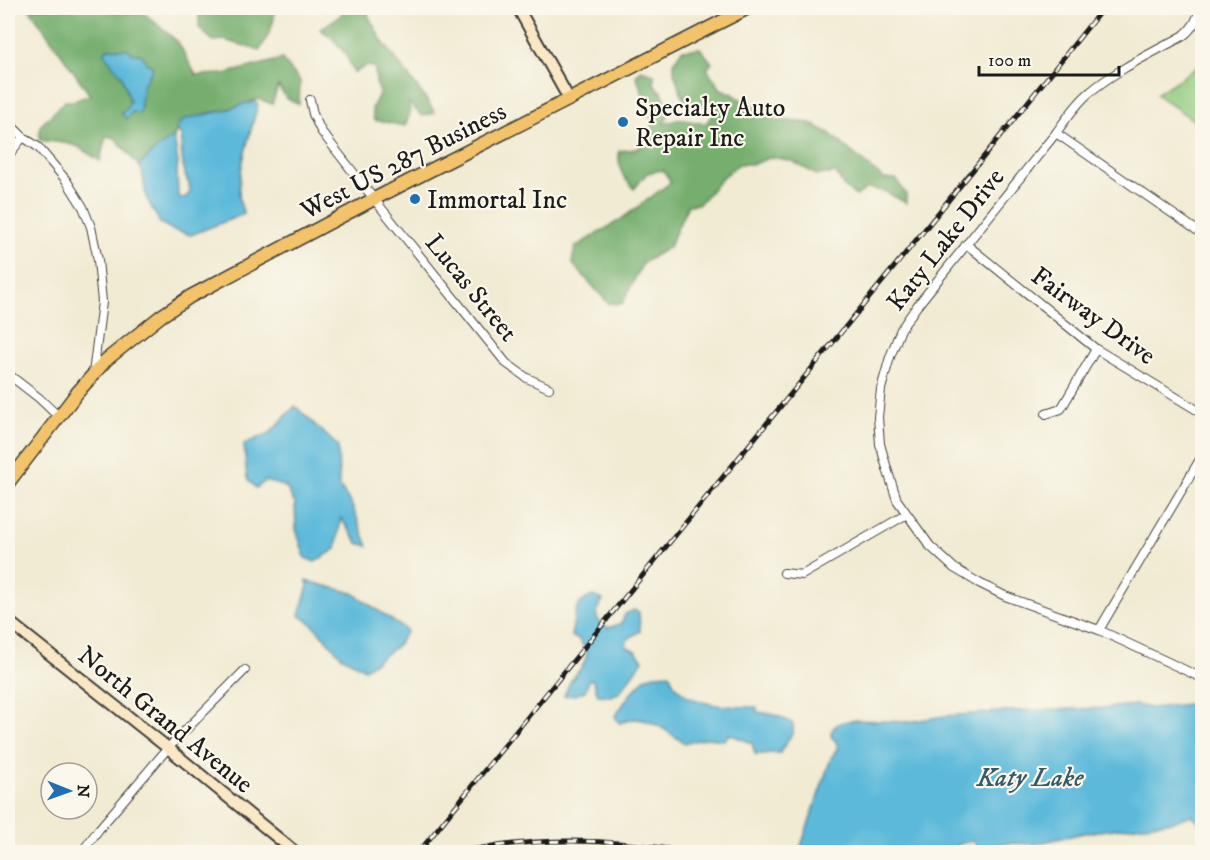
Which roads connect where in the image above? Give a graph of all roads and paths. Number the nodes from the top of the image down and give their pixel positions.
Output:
1 (518, 8) edge
2 (748, 8) edge
3 (1200, 8) edge
4 (569, 99) junction
5 (309, 100) dead end
6 (8, 124) edge
7 (1056, 133) junction
8 (23, 137) junction
9 (8, 156) edge
10 (374, 199) junction
11 (1203, 234) edge
12 (966, 244) junction
13 (1096, 349) junction
14 (93, 374) junction
15 (8, 375) edge
16 (549, 388) dead end
17 (1203, 413) edge
18 (1046, 414) dead end
19 (59, 417) junction
20 (1203, 456) edge
21 (8, 483) edge
22 (907, 514) junction
23 (784, 573) dead end
24 (8, 621) edge
25 (1099, 630) junction
26 (245, 670) dead end
27 (1203, 678) edge
28 (168, 748) junction
29 (82, 852) edge
30 (295, 852) edge

1 - 4 main road
2 - 4 main road, West US 287 Business
3 - 7 street, Katy Lake Drive
4 - 10 main road, West US 287 Business
5 - 10 street, Lucas Street
6 - 8 street
7 - 11 street
7 - 12 street, Katy Lake Drive
8 - 9 street
8 - 14 street
10 - 14 main road, West US 287 Business
10 - 16 street, Lucas Street
12 - 13 street, Fairway Drive
12 - 22 street, Katy Lake Drive
13 - 17 street, Fairway Drive
13 - 18 street
14 - 19 main road, West US 287 Business
15 - 19 street
19 - 21 main road, West US 287 Business
20 - 25 street
22 - 23 street
22 - 25 street, Katy Lake Drive
24 - 28 main road, North Grand Avenue
25 - 27 street, Katy Lake Drive
26 - 28 street
28 - 29 street
28 - 30 main road, North Grand Avenue

